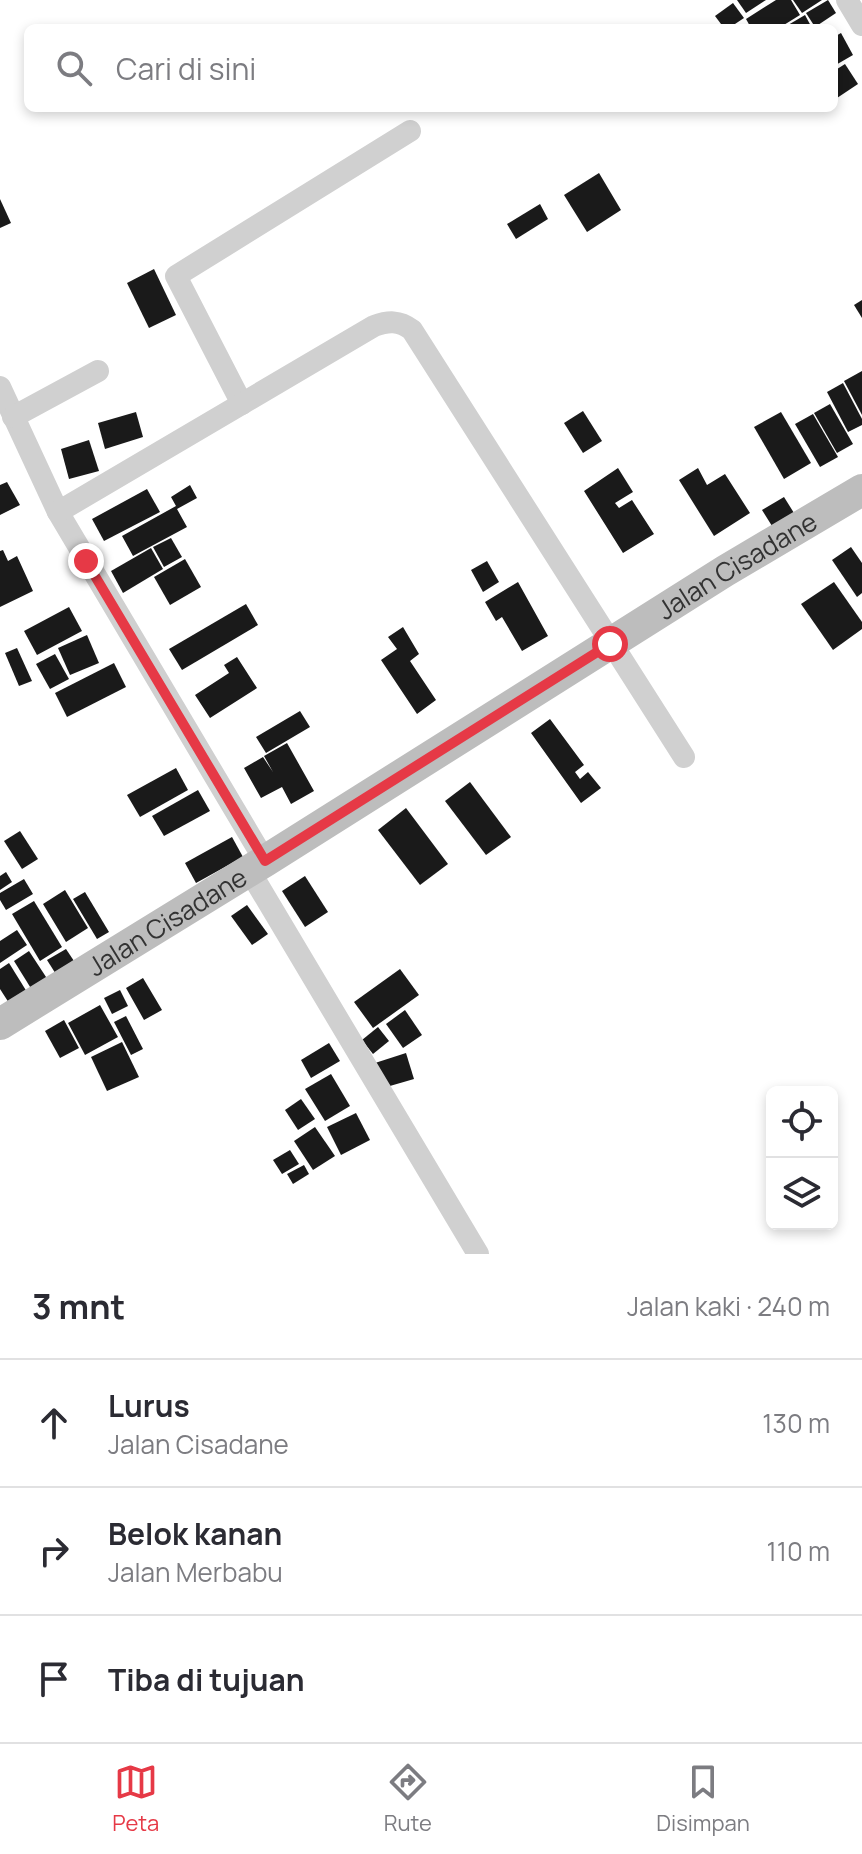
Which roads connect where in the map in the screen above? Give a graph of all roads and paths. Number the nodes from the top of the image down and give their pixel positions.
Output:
1 (847, 0) edge
2 (862, 25) edge
3 (410, 131) dead end
4 (98, 371) dead end
5 (0, 387) edge
6 (242, 404) junction
7 (13, 417) junction
8 (862, 490) edge
9 (58, 512) junction
10 (610, 644) junction
11 (684, 757) dead end
12 (257, 866) junction
13 (0, 1024) edge
14 (478, 1254) edge

1 - 2 street
3 - 6 street
4 - 7 street
5 - 7 street
6 - 9 street
6 - 10 street
7 - 9 street
8 - 10 street, Jalan Cisadane
9 - 12 street
10 - 11 street
10 - 12 street, Jalan Cisadane
12 - 13 street, Jalan Cisadane
12 - 14 street

